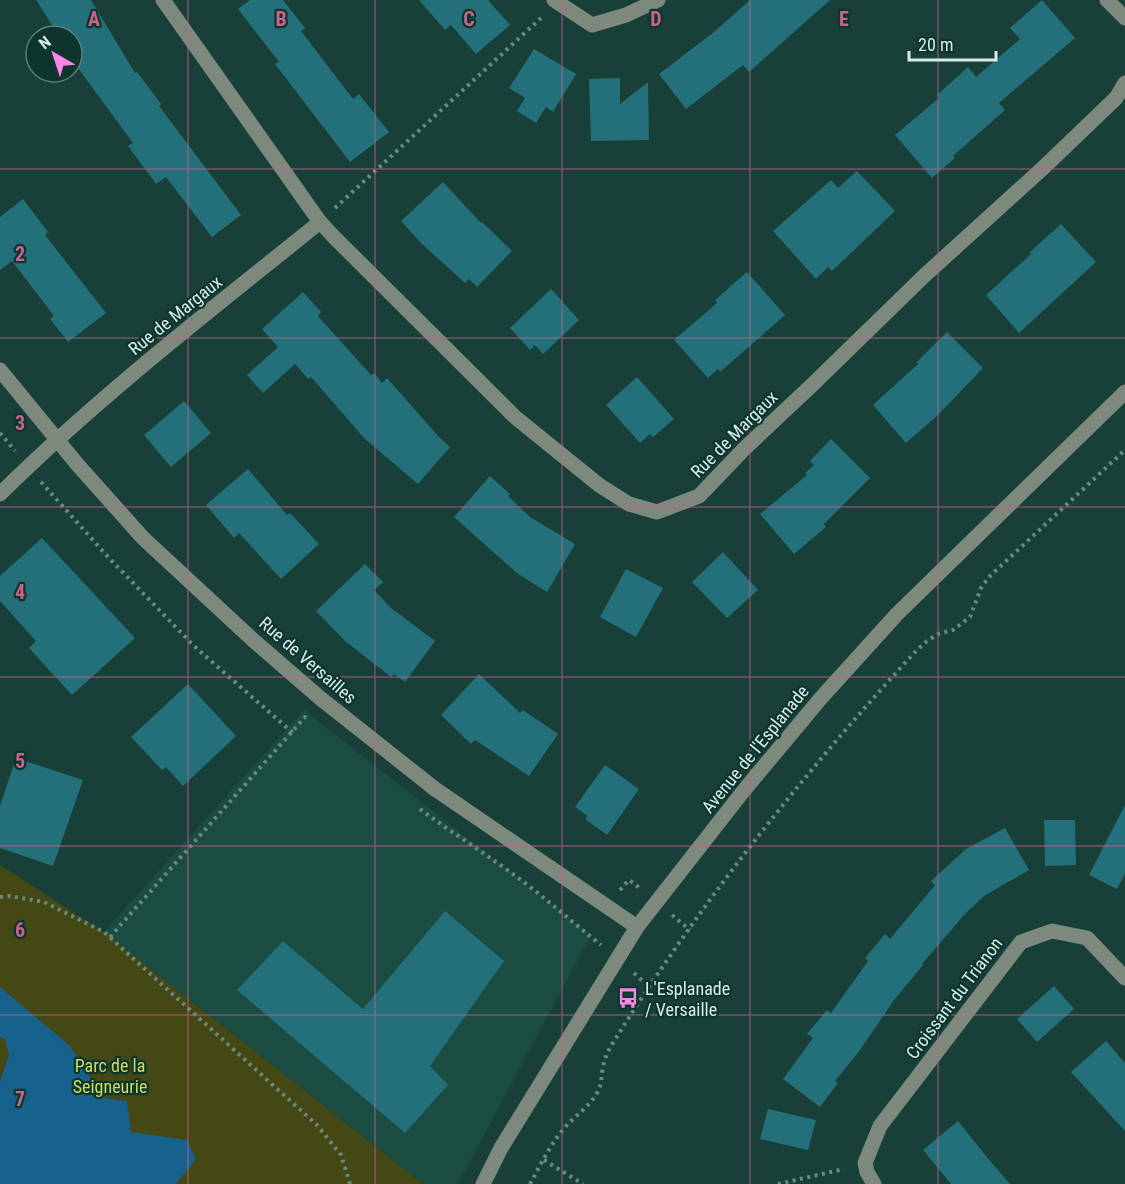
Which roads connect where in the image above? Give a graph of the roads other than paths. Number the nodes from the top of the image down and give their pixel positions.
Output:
1 (163, 0) edge
2 (658, 0) edge
3 (1107, 0) edge
4 (556, 2) edge
5 (1125, 18) edge
6 (1125, 83) edge
7 (320, 222) junction
8 (0, 370) edge
9 (1125, 393) edge
10 (56, 439) junction
11 (0, 494) edge
12 (637, 927) junction
13 (1125, 978) edge
14 (483, 1184) edge
15 (874, 1184) edge

1 - 7 street, Rue de Margaux
2 - 4 street
3 - 5 street
6 - 7 street, Rue de Margaux
7 - 10 street, Rue de Margaux
8 - 10 street, Rue de Versailles
9 - 12 street, Avenue de l'Esplanade
10 - 11 street, Rue de Margaux
10 - 12 street, Rue de Versailles
12 - 14 street, Avenue de l'Esplanade
13 - 15 street, Croissant du Trianon

